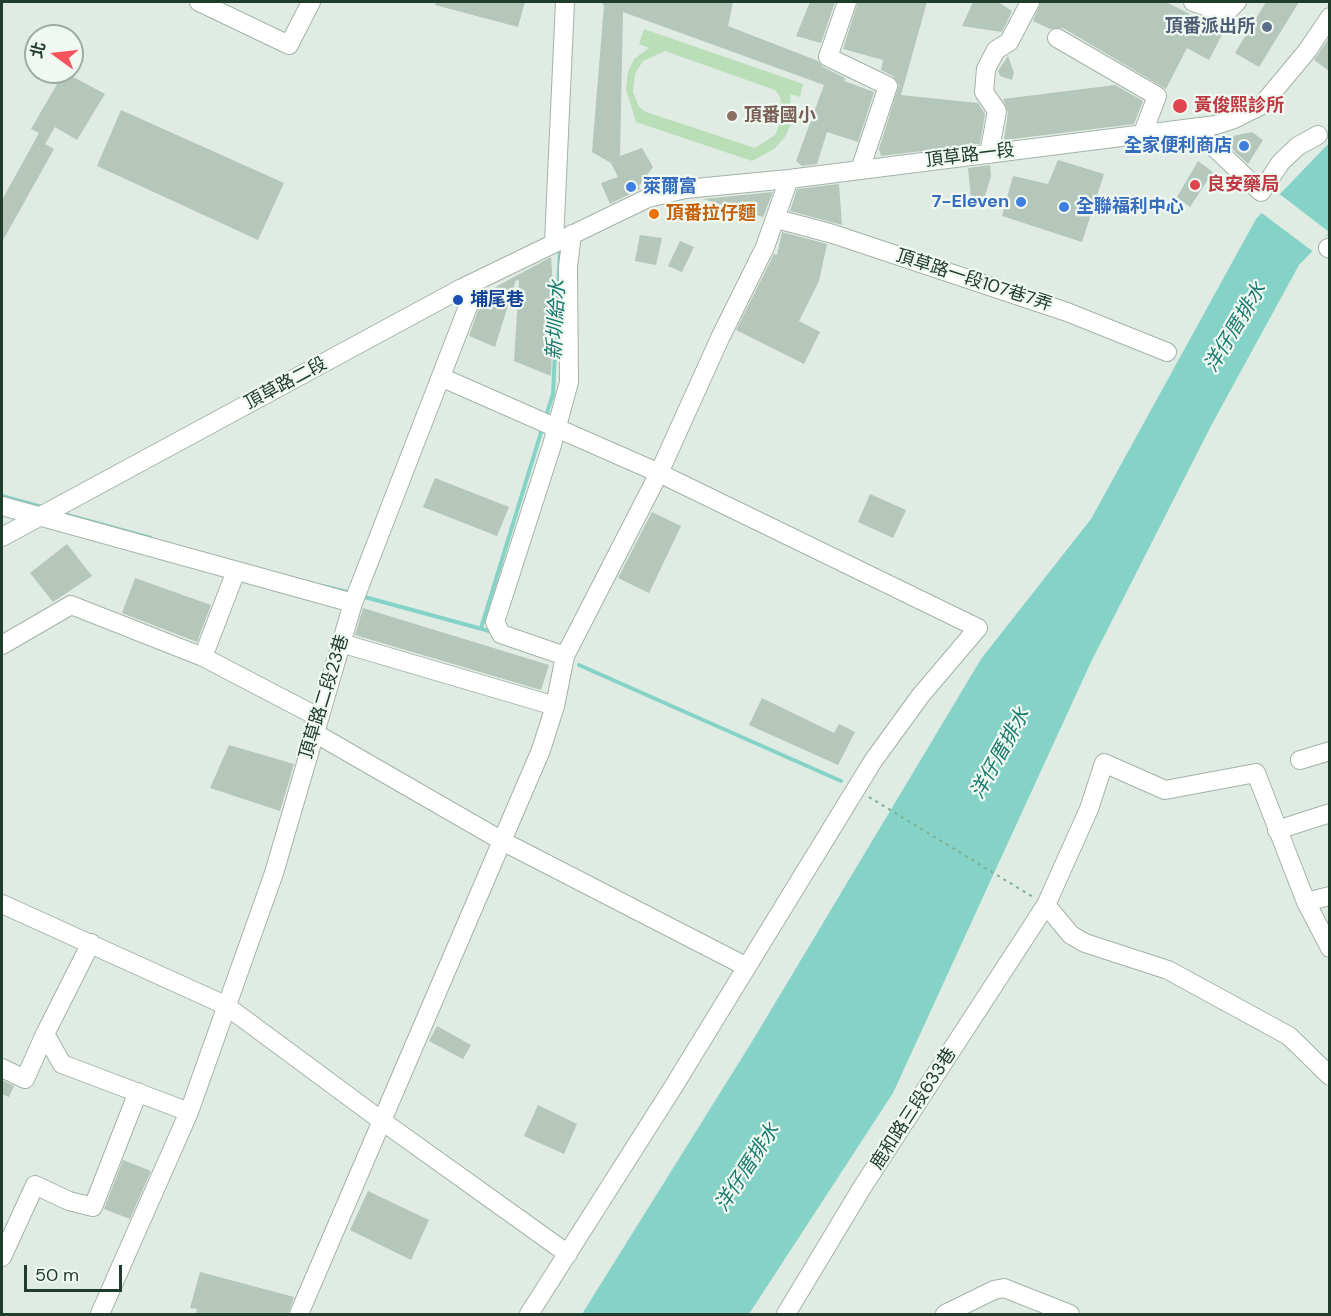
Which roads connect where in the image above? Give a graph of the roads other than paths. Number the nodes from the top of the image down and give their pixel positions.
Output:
1 (199, 2) edge
2 (311, 2) edge
3 (565, 2) edge
4 (847, 2) edge
5 (1030, 2) edge
6 (1193, 2) edge
7 (1237, 2) edge
8 (1329, 17) edge
9 (1057, 38) dead end
10 (1195, 129) junction
11 (1143, 133) junction
12 (1318, 135) dead end
13 (989, 154) junction
14 (860, 170) junction
15 (789, 179) junction
16 (777, 219) junction
17 (572, 234) junction
18 (554, 242) junction
19 (462, 288) junction
20 (1167, 352) dead end
21 (443, 378) junction
22 (557, 427) junction
23 (659, 473) junction
24 (2, 506) edge
25 (40, 516) junction
26 (2, 537) edge
27 (236, 571) junction
28 (353, 603) junction
29 (341, 643) junction
30 (2, 645) edge
31 (564, 656) junction
32 (203, 657) junction
33 (555, 706) junction
34 (316, 724) junction
35 (1329, 751) edge
36 (1300, 760) dead end
37 (1329, 813) edge
38 (1277, 830) junction
39 (504, 842) junction
40 (1329, 896) edge
41 (1306, 902) junction
42 (2, 904) edge
43 (1046, 905) junction
44 (90, 943) junction
45 (1329, 948) edge
46 (745, 966) junction
47 (225, 1005) junction
48 (45, 1034) junction
49 (2, 1068) edge
50 (1329, 1076) edge
51 (138, 1092) junction
52 (189, 1112) junction
53 (382, 1121) junction
54 (568, 1254) junction
55 (2, 1257) edge
56 (100, 1314) edge
57 (299, 1314) edge
58 (529, 1314) edge
59 (786, 1314) edge
60 (945, 1314) edge
61 (1070, 1314) edge

1 - 2 street
3 - 18 street
4 - 14 street
5 - 13 street
6 - 7 street
8 - 10 street, 頂草路一段
9 - 11 street
10 - 11 street, 頂草路一段
10 - 12 street
11 - 13 street, 頂草路一段
13 - 14 street, 頂草路一段
14 - 15 street, 頂草路一段
15 - 16 street
15 - 17 street, 頂草路一段
16 - 20 street, 頂草路一段107巷7弄
16 - 23 street
17 - 18 street, 頂草路二段
17 - 22 street
18 - 19 street, 頂草路二段
19 - 21 street, 頂草路二段23巷
19 - 25 street, 頂草路二段
21 - 22 street
21 - 28 street, 頂草路二段23巷
22 - 23 street
22 - 31 street
23 - 31 street
23 - 46 street
24 - 25 street
25 - 26 street, 頂草路二段
25 - 27 street
27 - 28 street
27 - 32 street
28 - 29 street, 頂草路二段23巷
29 - 33 street
29 - 34 street, 頂草路二段23巷
30 - 32 street
31 - 33 street
32 - 34 street
33 - 39 street
34 - 39 street
34 - 47 street, 頂草路二段23巷
35 - 36 street
37 - 38 street
38 - 41 street
38 - 43 street, 鹿和路三段633巷
39 - 46 street
39 - 53 street
40 - 41 street
41 - 45 street
42 - 44 street
43 - 50 street
43 - 59 street, 鹿和路三段633巷
44 - 47 street
44 - 48 street
46 - 54 street
47 - 52 street, 頂草路二段23巷
47 - 53 street
48 - 49 street
48 - 51 street
51 - 52 street
51 - 55 street
52 - 56 street, 頂草路二段23巷
53 - 54 street
53 - 57 street
54 - 58 street
60 - 61 street

